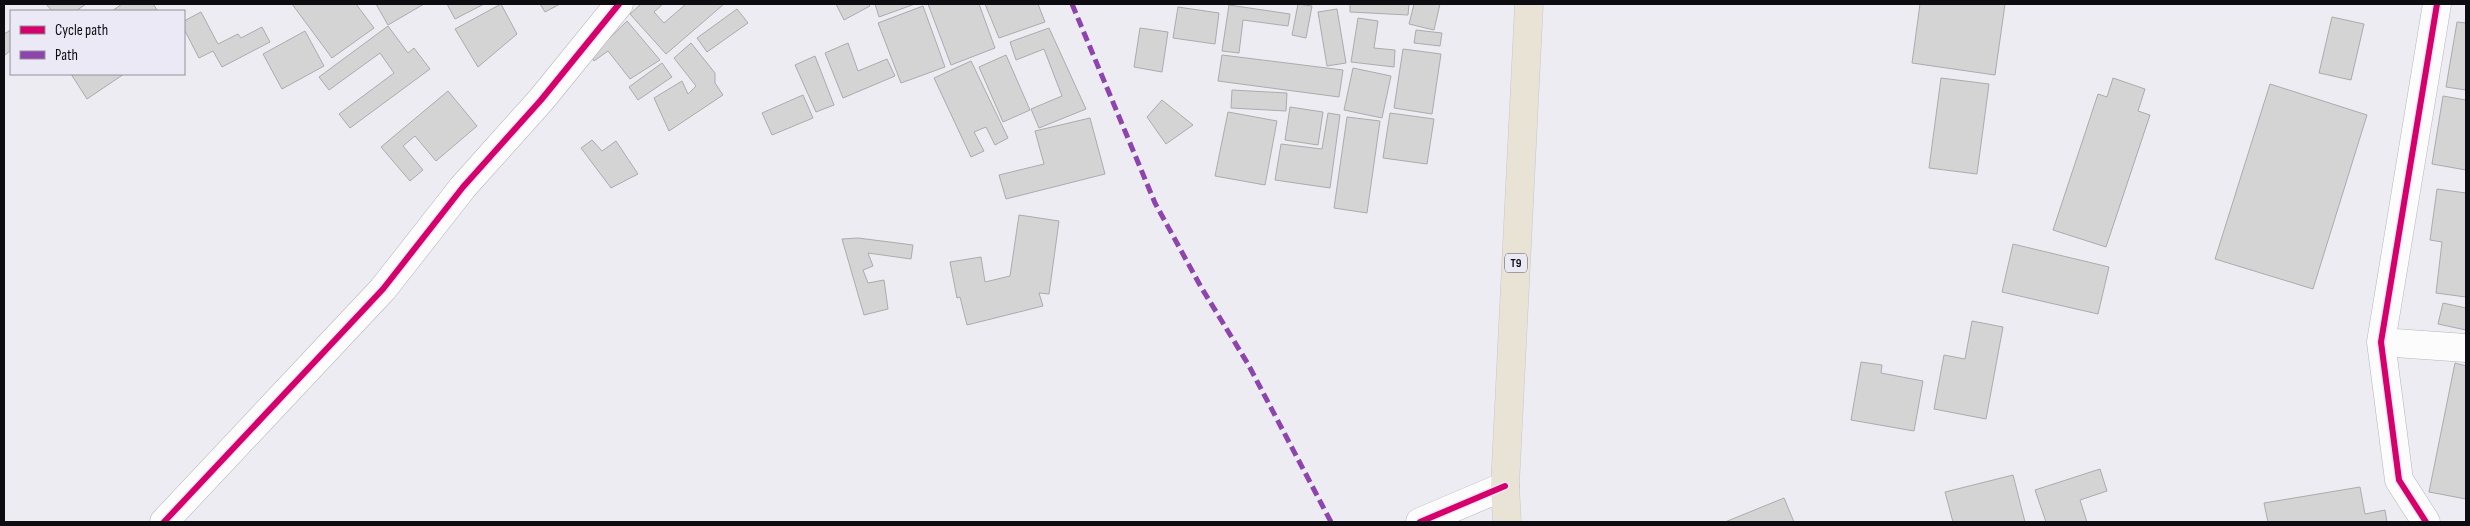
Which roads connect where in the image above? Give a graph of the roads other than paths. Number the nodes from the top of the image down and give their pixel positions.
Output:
1 (619, 4) edge
2 (1529, 4) edge
3 (2437, 4) edge
4 (2381, 342) junction
5 (2466, 348) edge
6 (1505, 486) junction
7 (164, 522) edge
8 (1420, 522) edge
9 (1506, 522) edge
10 (2426, 522) edge

1 - 7 street
2 - 6 highway, T9
3 - 4 street
4 - 5 street
4 - 10 street
6 - 8 street
6 - 9 highway, T9

